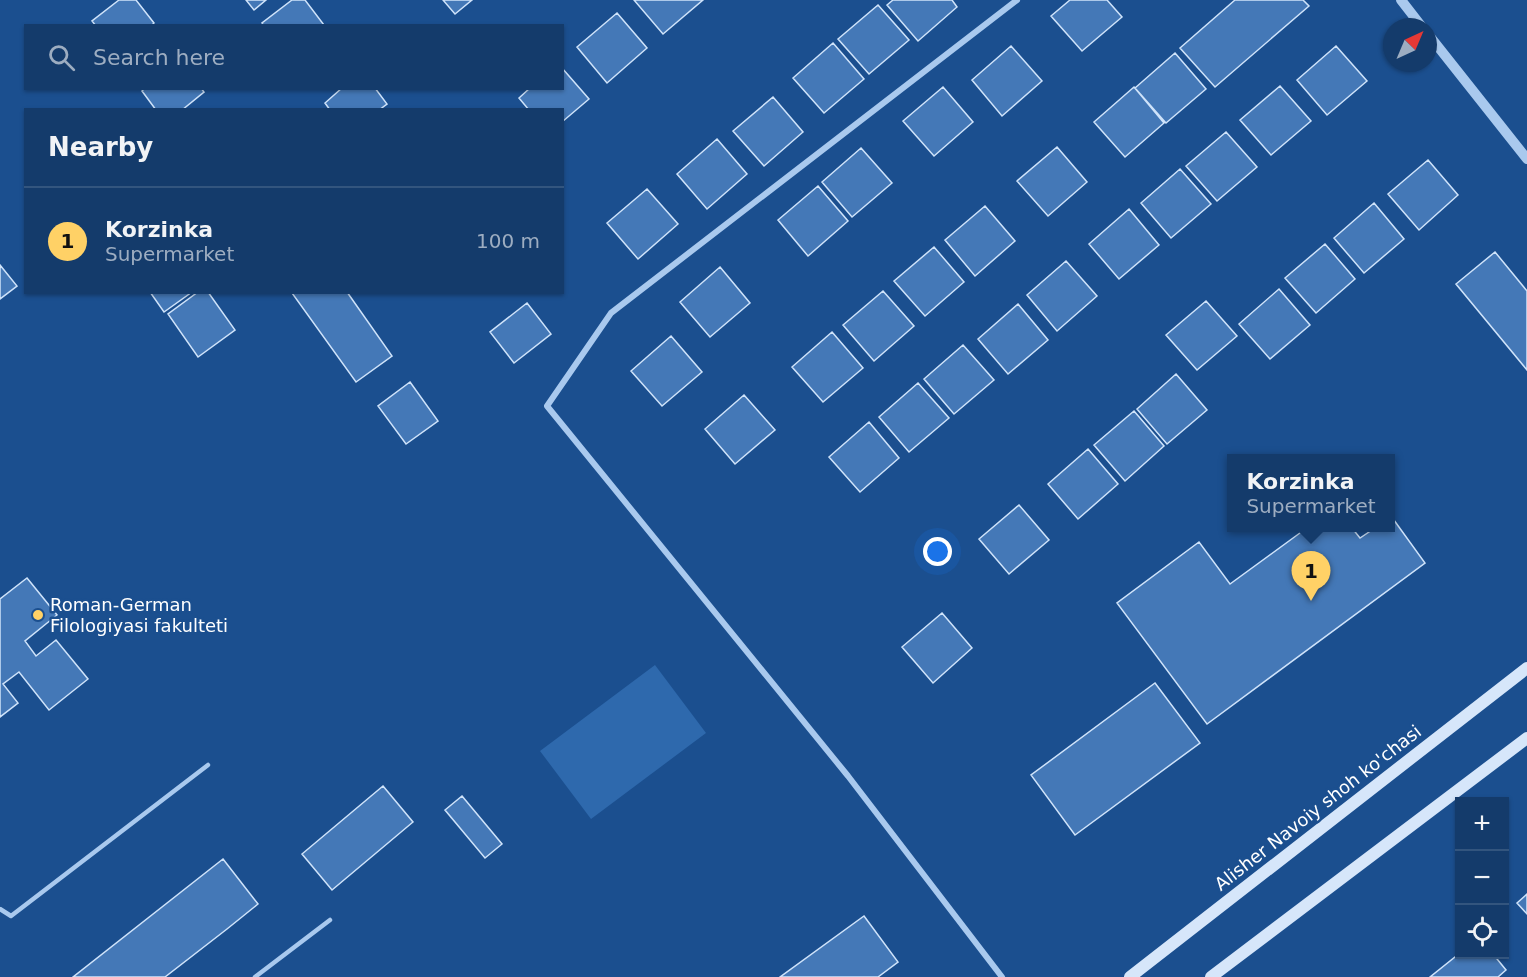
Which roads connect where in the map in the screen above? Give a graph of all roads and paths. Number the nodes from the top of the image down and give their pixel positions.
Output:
1 (1017, 0) edge
2 (1401, 0) edge
3 (1415, 18) edge
4 (1437, 45) edge
5 (1527, 159) edge
6 (1527, 668) edge
7 (1527, 738) edge
8 (208, 765) dead end
9 (0, 909) edge
10 (330, 920) dead end
11 (255, 977) edge
12 (1002, 977) edge
13 (1130, 977) edge
14 (1211, 977) edge

1 - 12 street
2 - 3 street
4 - 5 street
6 - 13 main road, Alisher Navoiy shoh ko'chasi
7 - 14 main road
8 - 9 lane
10 - 11 lane

